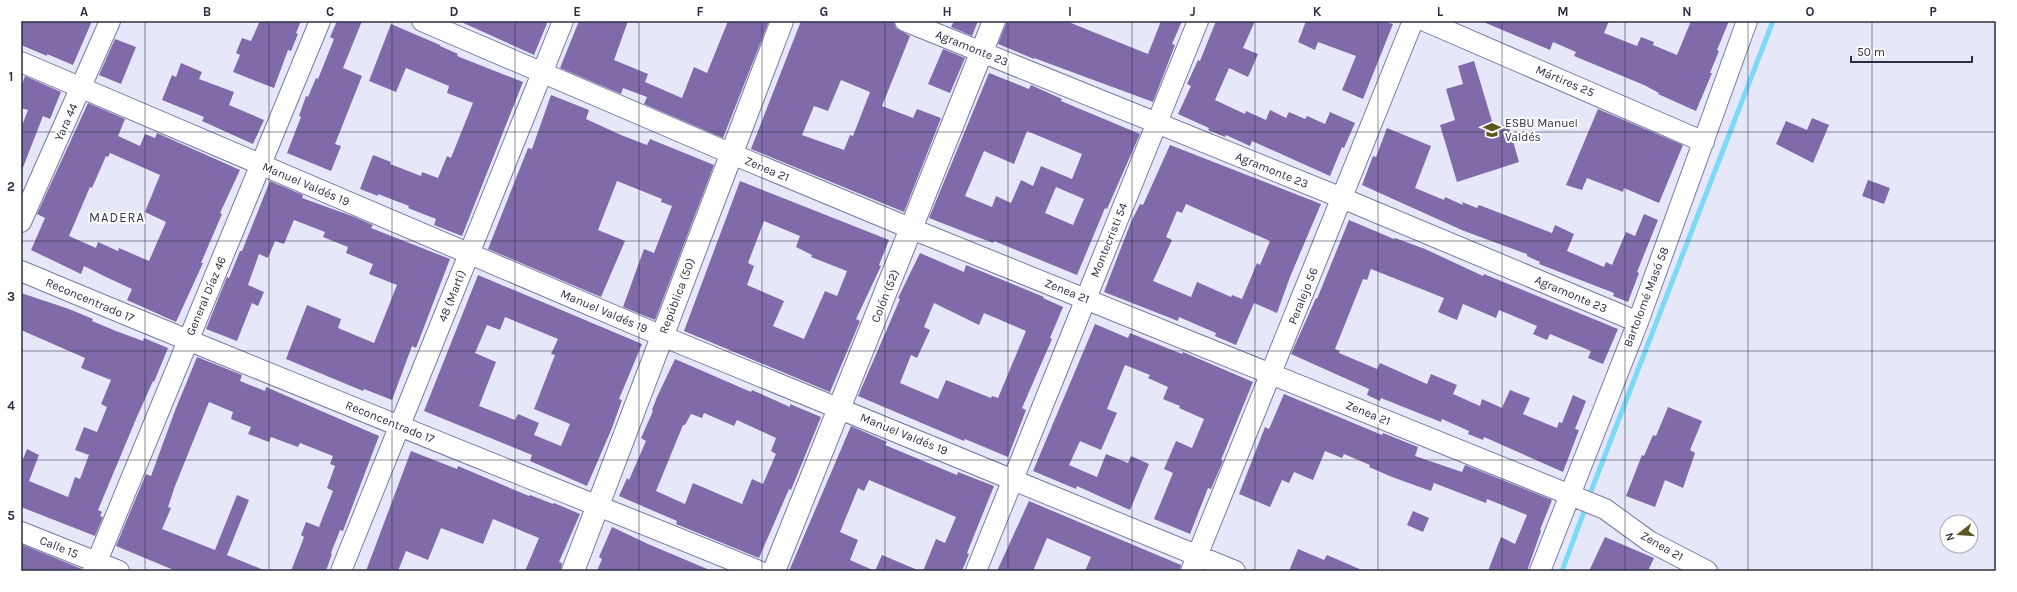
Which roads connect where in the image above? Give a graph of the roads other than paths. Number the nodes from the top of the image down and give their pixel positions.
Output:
1 (110, 21) edge
2 (320, 21) edge
3 (422, 21) edge
4 (563, 21) edge
5 (782, 21) edge
6 (905, 21) edge
7 (994, 21) edge
8 (1198, 21) edge
9 (1413, 21) edge
10 (1425, 21) edge
11 (1747, 21) edge
12 (982, 52) junction
13 (21, 62) edge
14 (542, 73) junction
15 (81, 88) junction
16 (1156, 124) junction
17 (1704, 142) junction
18 (732, 154) junction
19 (261, 164) junction
20 (1342, 198) junction
21 (21, 222) edge
22 (912, 230) junction
23 (468, 253) junction
24 (21, 271) edge
25 (1085, 298) junction
26 (1638, 322) junction
27 (662, 336) junction
28 (187, 341) junction
29 (1272, 375) junction
30 (840, 408) junction
31 (400, 426) junction
32 (1013, 479) junction
33 (1577, 498) junction
34 (598, 505) junction
35 (21, 532) edge
36 (1194, 563) edge
37 (95, 567) edge
38 (119, 571) edge
39 (341, 571) edge
40 (573, 571) edge
41 (759, 571) edge
42 (774, 571) edge
43 (976, 571) edge
44 (1235, 571) edge
45 (1540, 571) edge
46 (1707, 571) edge

1 - 15 street, Yara 44
2 - 19 street, General Díaz 46
3 - 14 street, Zenea 21
4 - 14 street, 48 (Martí)
5 - 18 main road, República (50)
6 - 12 street, Agramonte 23
7 - 12 main road, Colón (52)
8 - 16 street, Montecristi 54
9 - 20 street, Peralejo 56
10 - 17 street, Mártires 25
11 - 17 street, Bartolomé Masó 58
12 - 16 street, Agramonte 23
12 - 22 main road, Colón (52)
13 - 15 street, Manuel Valdés 19
14 - 18 street, Zenea 21
14 - 23 street, 48 (Martí)
15 - 19 street, Manuel Valdés 19
15 - 21 street, Yara 44
16 - 20 street, Agramonte 23
16 - 25 street, Montecristi 54
17 - 26 street, Bartolomé Masó 58
18 - 22 street, Zenea 21
18 - 27 main road, República (50)
19 - 23 street, Manuel Valdés 19
19 - 28 street, General Díaz 46
20 - 26 street, Agramonte 23
20 - 29 street, Peralejo 56
22 - 25 street, Zenea 21
22 - 30 main road, Colón (52)
23 - 27 street, Manuel Valdés 19
23 - 31 street, 48 (Martí)
24 - 28 street, Reconcentrado 17
25 - 29 street, Zenea 21
25 - 32 street, Montecristi 54
26 - 33 street, Bartolomé Masó 58
27 - 30 street, Manuel Valdés 19
27 - 34 main road, República (50)
28 - 31 street, Reconcentrado 17
28 - 37 street, General Díaz 46
29 - 33 street, Zenea 21
29 - 36 street, Peralejo 56
30 - 32 street, Manuel Valdés 19
30 - 42 main road, Colón (52)
31 - 34 street, Reconcentrado 17
31 - 39 street, 48 (Martí)
32 - 36 street, Manuel Valdés 19
32 - 43 street, Montecristi 54
33 - 45 street, Bartolomé Masó 58
33 - 46 street, Zenea 21
34 - 40 main road, República (50)
34 - 41 street, Reconcentrado 17
35 - 37 street, Calle 15
36 - 44 street, Manuel Valdés 19
37 - 38 street, Calle 15

